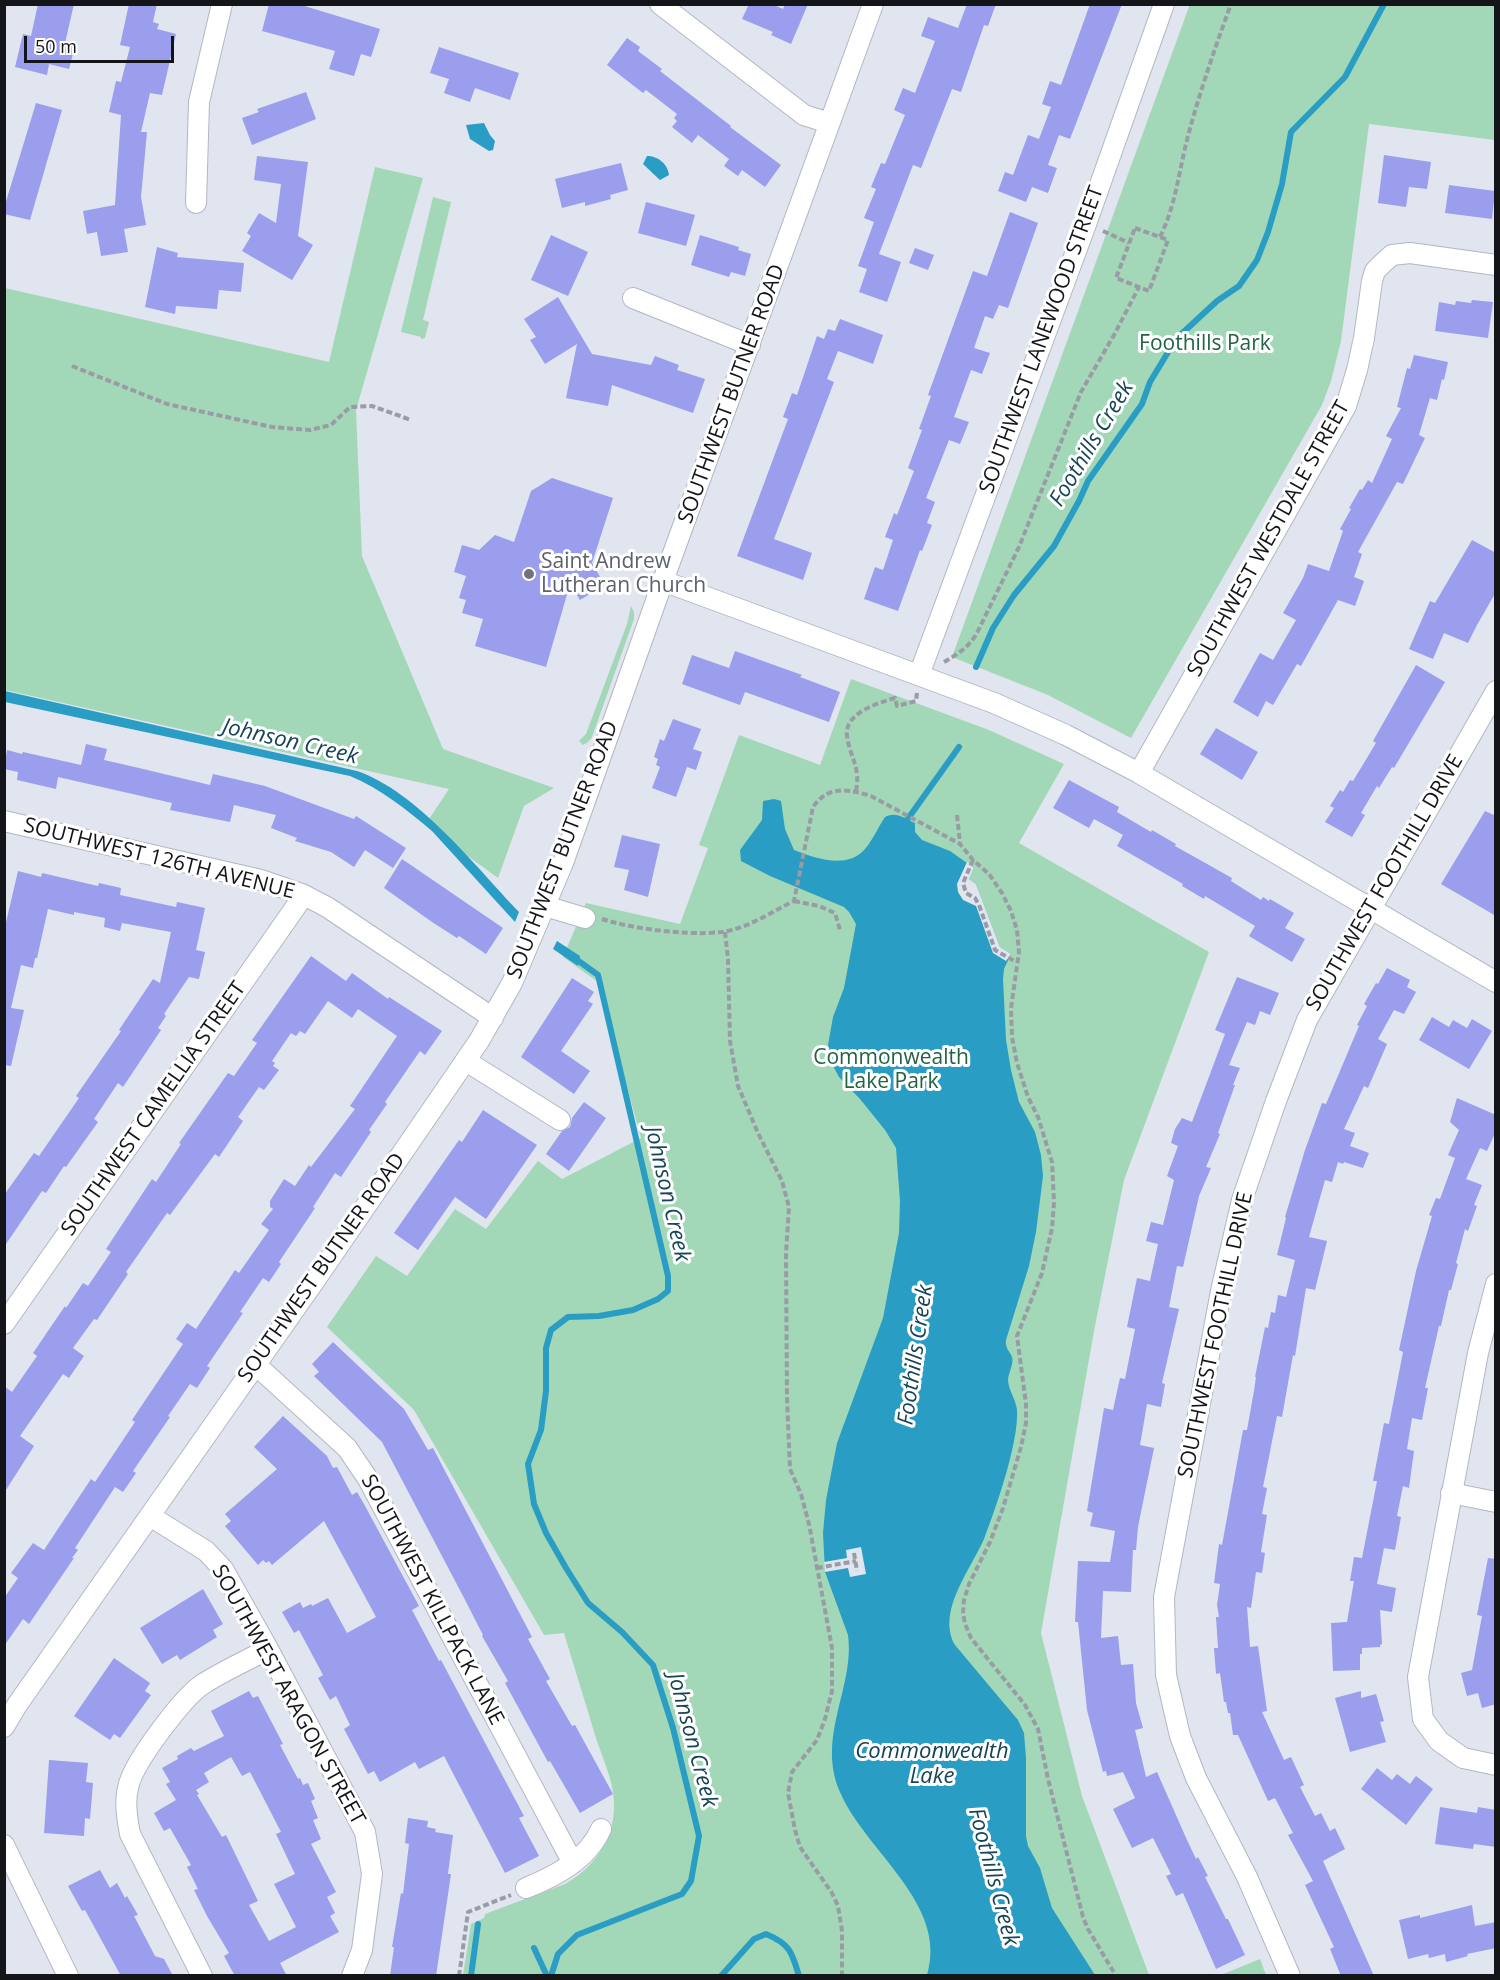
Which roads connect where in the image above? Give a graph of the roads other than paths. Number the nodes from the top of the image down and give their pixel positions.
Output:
1 (222, 4) edge
2 (660, 4) edge
3 (873, 4) edge
4 (1164, 4) edge
5 (830, 123) junction
6 (196, 203) dead end
7 (1496, 265) edge
8 (633, 298) dead end
9 (750, 345) junction
10 (663, 581) junction
11 (919, 675) junction
12 (1496, 691) edge
13 (1139, 773) junction
14 (4, 821) edge
15 (304, 895) junction
16 (545, 906) junction
17 (1370, 909) junction
18 (585, 918) road end
19 (1496, 982) edge
20 (493, 1018) junction
21 (466, 1061) junction
22 (560, 1120) dead end
23 (1496, 1284) edge
24 (4, 1324) edge
25 (256, 1365) junction
26 (1451, 1493) junction
27 (1496, 1502) edge
28 (150, 1516) junction
29 (268, 1649) junction
30 (4, 1727) edge
31 (1496, 1765) edge
32 (601, 1829) dead end
33 (4, 1845) edge
34 (573, 1863) junction
35 (526, 1888) road end
36 (68, 1976) edge
37 (202, 1976) edge
38 (352, 1976) edge
39 (1290, 1976) edge

1 - 6 street
2 - 5 street
3 - 5 street, SOUTHWEST BUTNER ROAD
4 - 11 street, SOUTHWEST LANEWOOD STREET
5 - 9 street, SOUTHWEST BUTNER ROAD
7 - 13 street, SOUTHWEST WESTDALE STREET
8 - 9 street
9 - 10 street, SOUTHWEST BUTNER ROAD
10 - 11 street
10 - 16 street, SOUTHWEST BUTNER ROAD
11 - 13 street
12 - 17 street, SOUTHWEST FOOTHILL DRIVE
13 - 17 street
14 - 15 street, SOUTHWEST 126TH AVENUE
15 - 20 street, SOUTHWEST 126TH AVENUE
15 - 24 street, SOUTHWEST CAMELLIA STREET
16 - 18 street
16 - 20 street, SOUTHWEST BUTNER ROAD
17 - 19 street
17 - 39 street, SOUTHWEST FOOTHILL DRIVE
20 - 21 street, SOUTHWEST BUTNER ROAD
21 - 22 street
21 - 25 street, SOUTHWEST BUTNER ROAD
23 - 26 street
25 - 28 street, SOUTHWEST BUTNER ROAD
25 - 34 street, SOUTHWEST KILLPACK LANE
26 - 27 street
26 - 31 street
28 - 29 street, SOUTHWEST ARAGON STREET
28 - 30 street, SOUTHWEST BUTNER ROAD
29 - 37 street
29 - 38 street, SOUTHWEST ARAGON STREET
32 - 34 street
33 - 36 street
34 - 35 street

